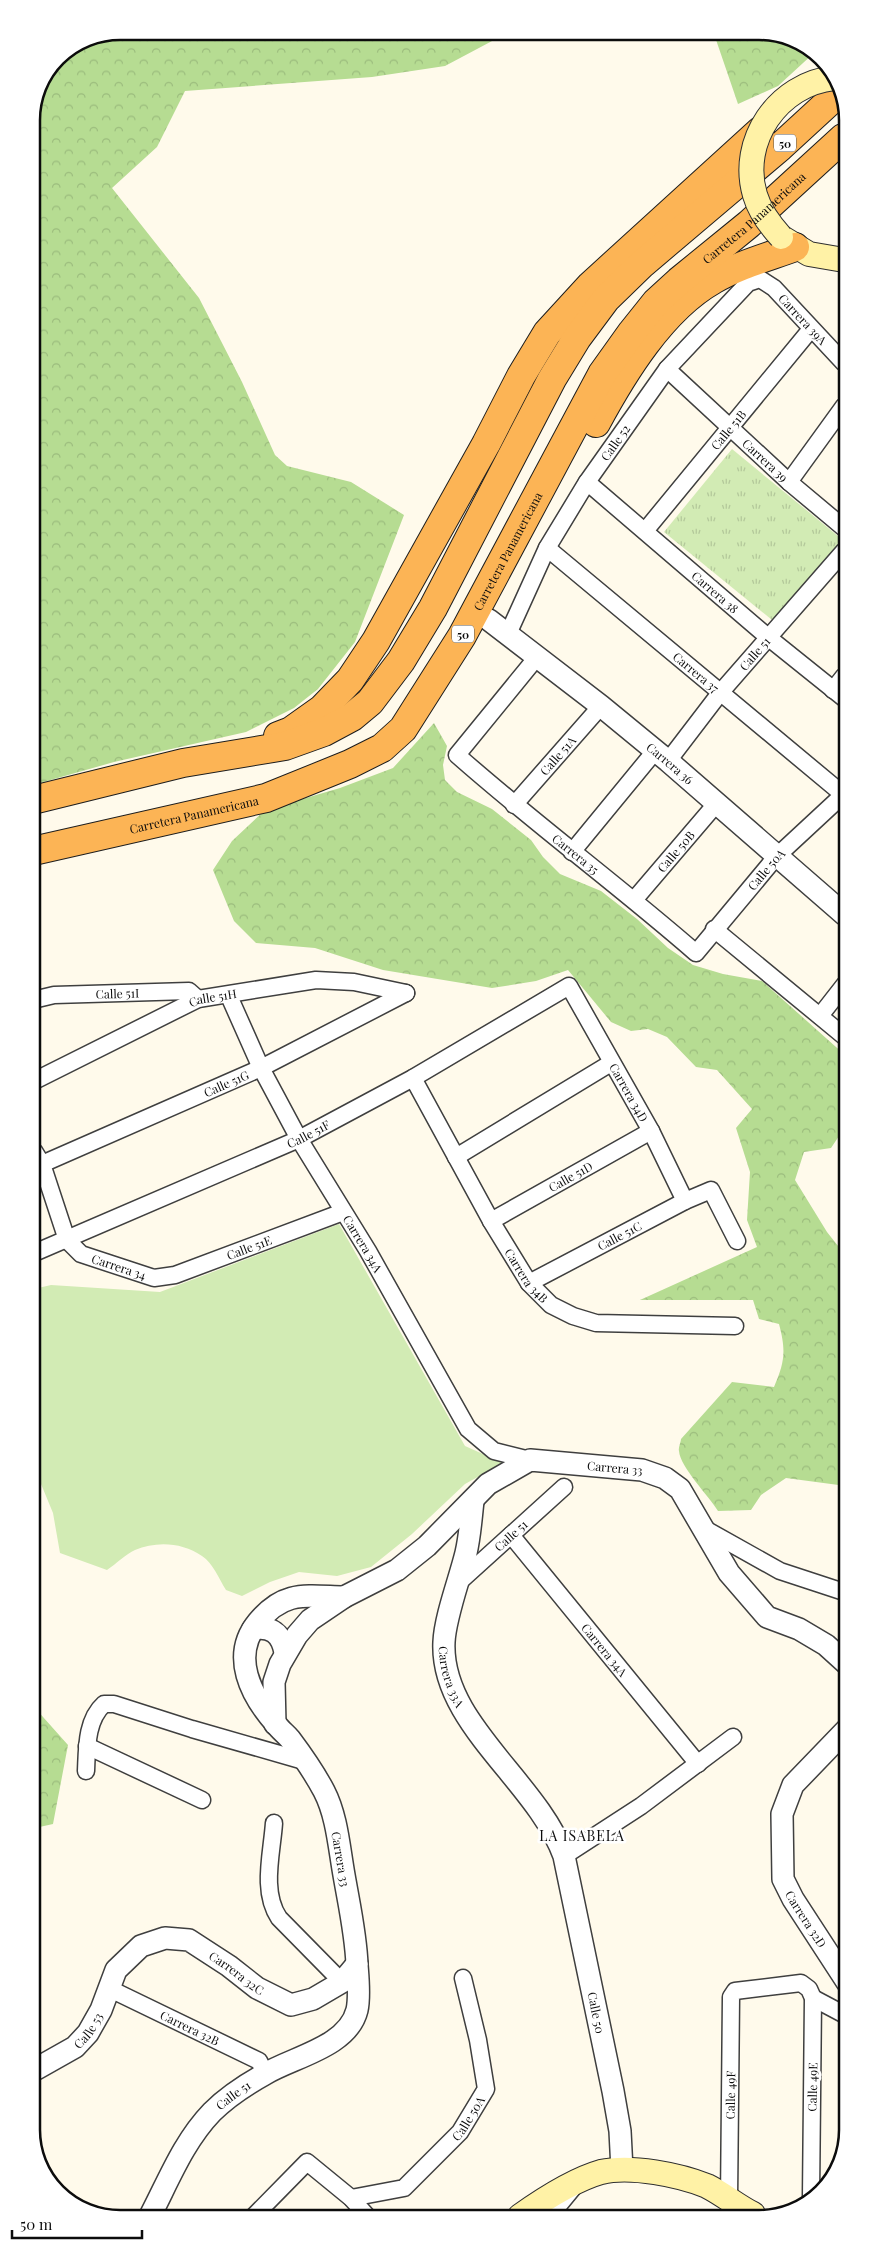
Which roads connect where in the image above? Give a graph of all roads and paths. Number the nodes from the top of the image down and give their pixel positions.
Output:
1 (822, 70) edge
2 (827, 79) edge
3 (796, 90) junction
4 (835, 95) edge
5 (770, 139) junction
6 (839, 142) edge
7 (788, 242) junction
8 (839, 259) edge
9 (760, 279) joint
10 (811, 329) junction
11 (839, 358) edge
12 (666, 369) junction
13 (839, 413) edge
14 (729, 425) junction
15 (587, 482) junction
16 (789, 482) junction
17 (839, 524) edge
18 (645, 531) junction
19 (547, 548) junction
20 (839, 557) edge
21 (499, 627) junction
22 (769, 638) junction
23 (537, 657) junction
24 (720, 693) junction
25 (839, 695) edge
26 (601, 706) junction
27 (403, 729) junction
28 (661, 756) junction
29 (183, 763) junction
30 (839, 790) edge
31 (40, 798) edge
32 (839, 799) edge
33 (716, 804) junction
34 (514, 805) junction
35 (40, 851) edge
36 (572, 852) junction
37 (776, 857) junction
38 (634, 900) junction
39 (839, 910) edge
40 (714, 930) junction
41 (696, 953) joint
42 (569, 986) joint
43 (839, 992) edge
44 (406, 993) joint
45 (229, 996) junction
46 (40, 998) edge
47 (198, 999) junction
48 (820, 1016) junction
49 (839, 1033) edge
50 (611, 1063) junction
51 (261, 1068) junction
52 (40, 1078) edge
53 (413, 1078) junction
54 (650, 1131) junction
55 (299, 1139) junction
56 (40, 1157) edge
57 (456, 1157) junction
58 (40, 1163) edge
59 (685, 1202) junction
60 (343, 1212) junction
61 (491, 1221) junction
62 (68, 1240) junction
63 (737, 1241) dead end
64 (40, 1251) edge
65 (154, 1278) joint
66 (529, 1283) junction
67 (735, 1326) dead end
68 (530, 1460) junction
69 (564, 1487) dead end
70 (474, 1501) junction
71 (705, 1529) junction
72 (511, 1535) junction
73 (458, 1583) junction
74 (839, 1591) edge
75 (344, 1597) junction
76 (252, 1628) junction
77 (839, 1657) edge
78 (244, 1658) junction
79 (282, 1658) junction
80 (275, 1724) junction
81 (733, 1737) dead end
82 (839, 1737) edge
83 (87, 1746) junction
84 (304, 1761) junction
85 (698, 1764) junction
86 (86, 1771) dead end
87 (202, 1800) dead end
88 (274, 1823) dead end
89 (549, 1823) joint
90 (564, 1856) junction
91 (357, 1964) junction
92 (839, 1970) edge
93 (463, 1978) dead end
94 (112, 1979) junction
95 (342, 1982) junction
96 (813, 1998) junction
97 (357, 2010) joint
98 (839, 2011) edge
99 (40, 2067) edge
100 (265, 2073) junction
101 (622, 2170) junction
102 (579, 2181) junction
103 (811, 2191) edge
104 (351, 2198) junction
105 (729, 2201) junction
106 (154, 2210) edge
107 (260, 2210) edge
108 (362, 2210) edge
109 (530, 2210) edge
110 (555, 2210) edge
111 (746, 2210) edge

1 - 3 highway
2 - 3 main road, bridge
3 - 5 main road, bridge
4 - 5 highway, 50
5 - 7 main road, bridge
5 - 29 highway
5 - 29 highway, 50
6 - 27 highway, Carretera Panamericana / 50
7 - 8 main road
7 - 21 highway
9 - 10 street, Carrera 39A
9 - 12 street, Calle 52
10 - 11 street, Carrera 39A
10 - 14 street, Calle 51B
12 - 14 street, Carrera 39
12 - 15 street, Calle 52
13 - 16 street
14 - 16 street, Carrera 39
14 - 18 street, Calle 51B
15 - 18 street, Carrera 38
15 - 19 street, Calle 52
16 - 17 street, Carrera 39
18 - 22 street, Carrera 38
19 - 21 street, Calle 52
19 - 24 street, Carrera 37
20 - 22 street, Calle 51
21 - 23 street, Carrera 36
21 - 27 highway
22 - 24 street, Calle 51
22 - 25 street, Carrera 38
23 - 26 street, Carrera 36
23 - 34 street, Carrera 35
24 - 28 street, Calle 51
24 - 30 street, Carrera 37
26 - 28 street, Carrera 36
26 - 34 street, Calle 51A
27 - 35 highway, Carretera Panamericana / 50
28 - 33 street, Carrera 36
28 - 36 street, Calle 51
29 - 31 highway, 50
32 - 37 street, Calle 50A
33 - 37 street, Carrera 36
33 - 38 street, Calle 50B
34 - 36 street, Carrera 35
36 - 38 street, Carrera 35
37 - 39 street, Carrera 36
37 - 40 street, Calle 50A
38 - 41 street, Carrera 35
40 - 41 street, Calle 50A
40 - 48 street
42 - 50 street, Carrera 34D
42 - 53 street, Calle 51F
43 - 48 street
44 - 45 street, Calle 51H
44 - 51 street, Calle 51G
45 - 47 street, Calle 51H
45 - 51 street, Carrera 34A
46 - 47 street, Calle 51I
47 - 52 street, Calle 51H
48 - 49 street
50 - 54 street, Carrera 34D
50 - 57 street
51 - 55 street, Carrera 34A
51 - 56 street, Calle 51G
53 - 55 street, Calle 51F
53 - 57 street, Carrera 34B
54 - 59 street, Carrera 34D
54 - 61 street, Calle 51D
55 - 60 street, Carrera 34A
55 - 62 street, Calle 51F
57 - 61 street, Carrera 34B
58 - 62 street
59 - 63 street, Calle 51C
59 - 66 street, Calle 51C
60 - 65 street, Calle 51E
60 - 68 street, Carrera 34A
61 - 66 street, Carrera 34B
62 - 64 street, Calle 51F
62 - 65 street, Carrera 34
66 - 67 street, Carrera 34B
68 - 70 street, Carrera 33
68 - 71 street, Carrera 33
69 - 72 street, Calle 51
70 - 73 street, Carrera 33A
70 - 75 street, Carrera 33
71 - 74 street
71 - 77 street, Carrera 33
72 - 73 street, Calle 51
72 - 85 street, Carrera 34A
73 - 89 street, Carrera 33A
75 - 76 street, Carrera 33
75 - 79 street, Carrera 33
76 - 78 street, Carrera 33
76 - 79 street
78 - 79 street
78 - 80 street, Carrera 33
79 - 80 street, Carrera 33
80 - 84 street, Carrera 33
81 - 85 street
82 - 92 street, Carrera 32D
83 - 84 street
83 - 86 street
83 - 87 street
84 - 91 street, Carrera 33
85 - 90 street
88 - 95 street
89 - 90 street, Calle 50
90 - 101 street, Calle 50
91 - 95 street, Carrera 32C
91 - 97 street, Carrera 33
93 - 104 street, Calle 50A
94 - 95 street, Carrera 32C
94 - 99 street, Calle 53
94 - 100 street, Carrera 32B
96 - 98 street
96 - 103 street, Calle 49E
96 - 105 street, Calle 49F
97 - 100 street, Calle 51
100 - 106 street, Calle 51
101 - 102 main road
101 - 105 main road
102 - 109 main road
102 - 110 street
104 - 107 street
104 - 108 street
105 - 111 main road

